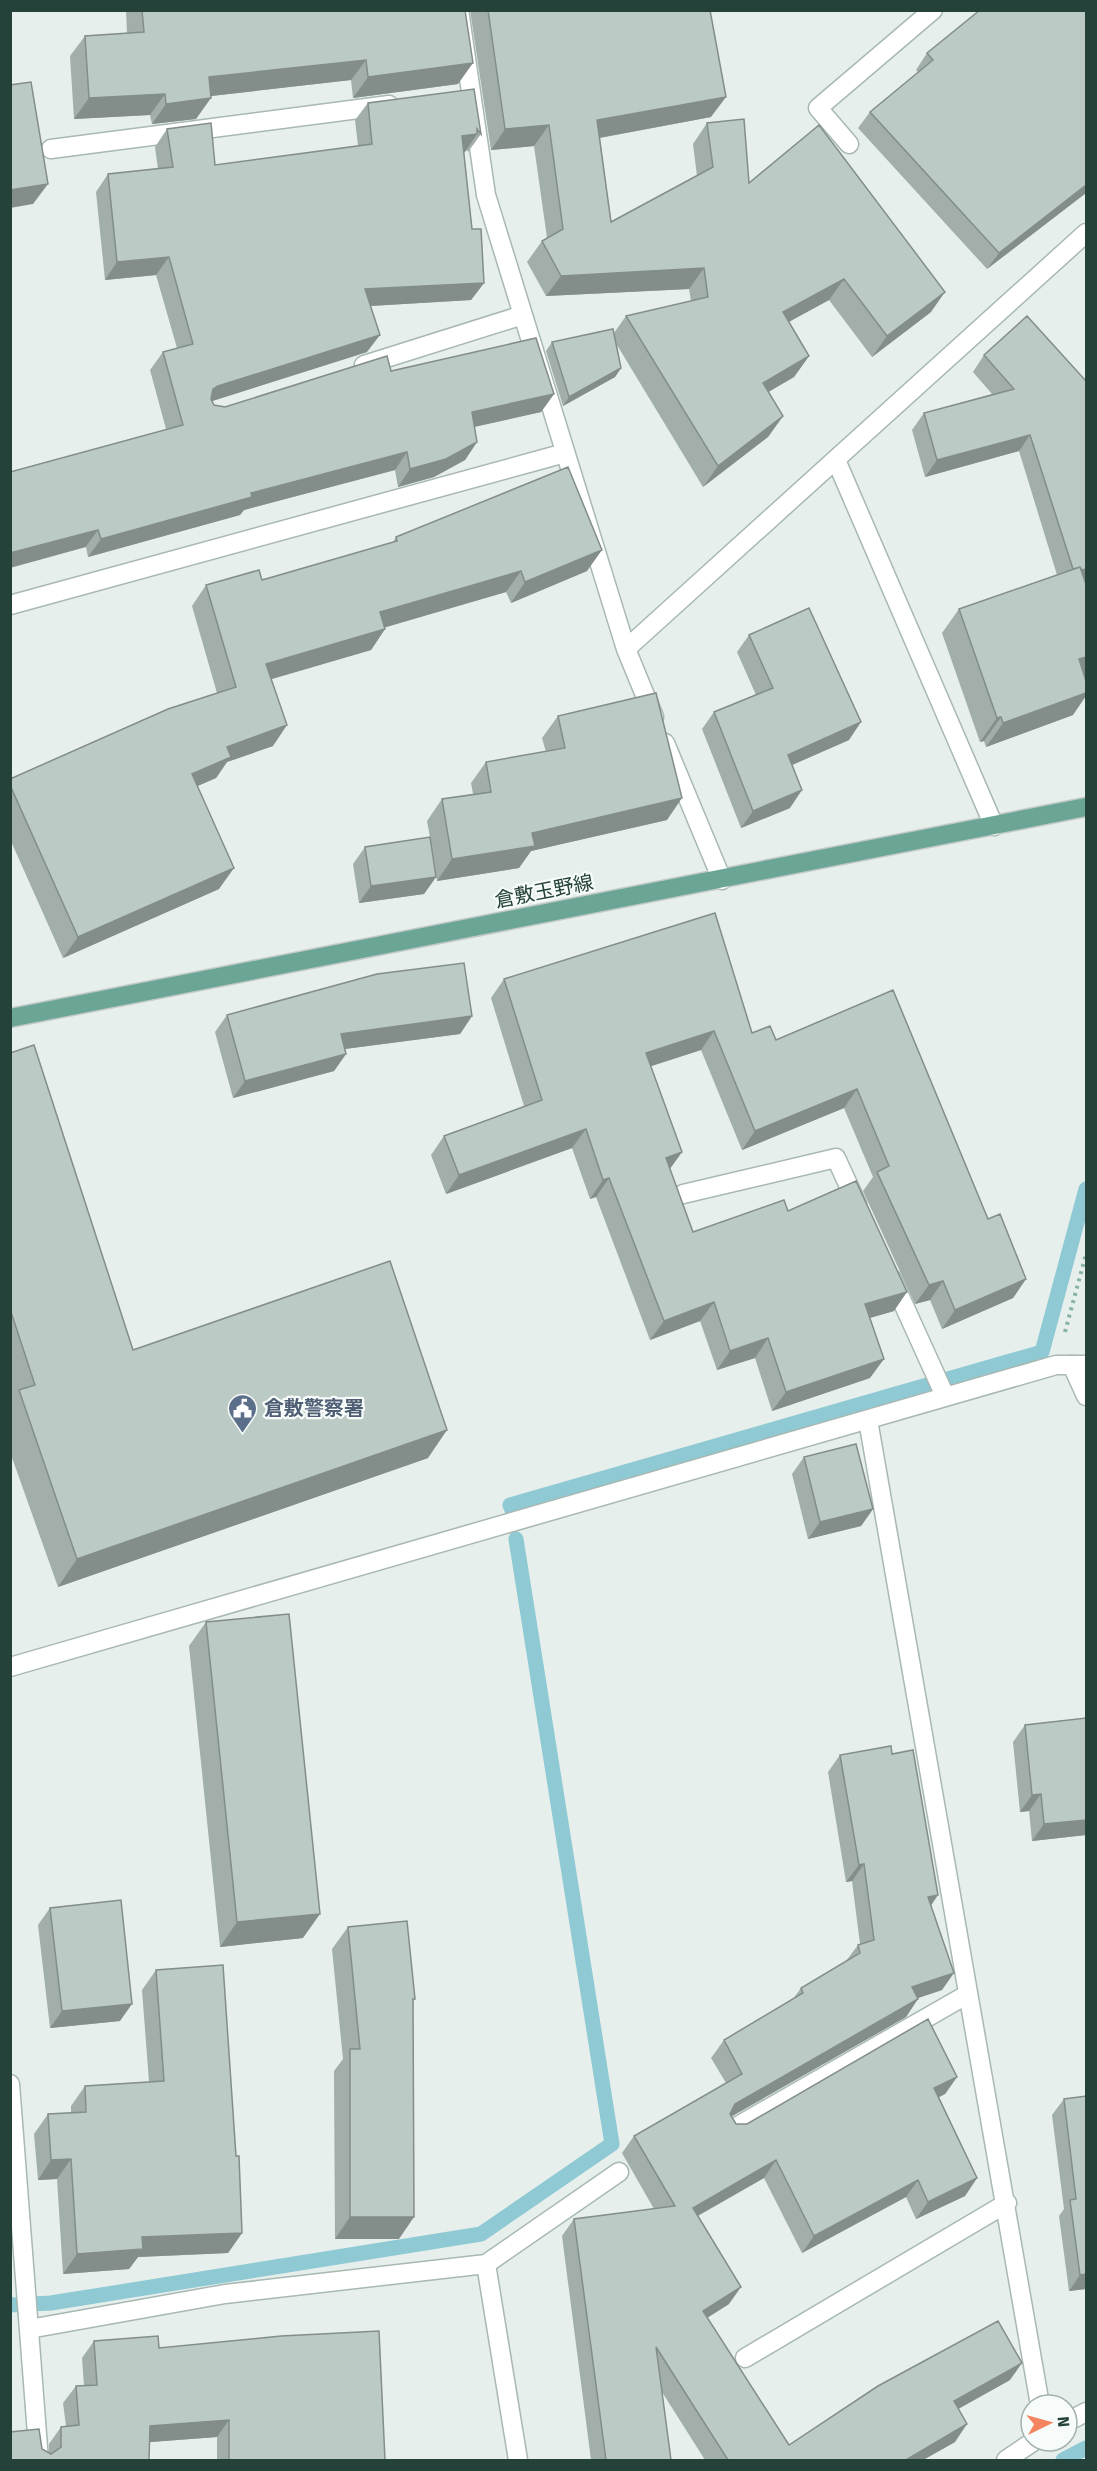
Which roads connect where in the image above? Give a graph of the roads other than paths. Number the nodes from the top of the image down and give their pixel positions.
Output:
1 (459, 10) edge
2 (933, 10) edge
3 (471, 94) junction
4 (448, 97) edge
5 (413, 102) edge
6 (849, 144) dead end
7 (51, 149) dead end
8 (1086, 233) edge
9 (523, 315) junction
10 (343, 372) edge
11 (566, 453) junction
12 (836, 460) junction
13 (10, 605) edge
14 (626, 649) junction
15 (1086, 807) edge
16 (994, 826) junction
17 (722, 880) junction
18 (10, 1018) edge
19 (683, 1194) dead end
20 (866, 1222) edge
21 (885, 1265) edge
22 (1072, 1365) edge
23 (940, 1384) junction
24 (1086, 1396) edge
25 (868, 1420) junction
26 (10, 1667) edge
27 (968, 1994) junction
28 (10, 2084) edge
29 (729, 2131) edge
30 (619, 2172) dead end
31 (1006, 2203) junction
32 (486, 2264) junction
33 (24, 2303) edge
34 (745, 2358) dead end
35 (1038, 2393) edge
36 (1019, 2451) edge
37 (39, 2460) edge
38 (518, 2460) edge
39 (1006, 2460) edge

1 - 3 street
2 - 6 street
3 - 4 street
3 - 9 street
5 - 7 street
8 - 12 street
9 - 10 street
9 - 11 street
11 - 13 street
11 - 14 street
12 - 14 street
12 - 16 street
14 - 17 street
15 - 16 main road, 倉敷玉野線
16 - 17 main road, 倉敷玉野線
17 - 18 main road, 倉敷玉野線
19 - 20 street
21 - 23 street
22 - 23 street
22 - 24 street
23 - 25 street
25 - 26 street
25 - 27 street
27 - 29 street
27 - 31 street
28 - 33 street
30 - 32 street
31 - 34 street
31 - 35 street
32 - 33 street
32 - 38 street
33 - 37 street
36 - 39 street

